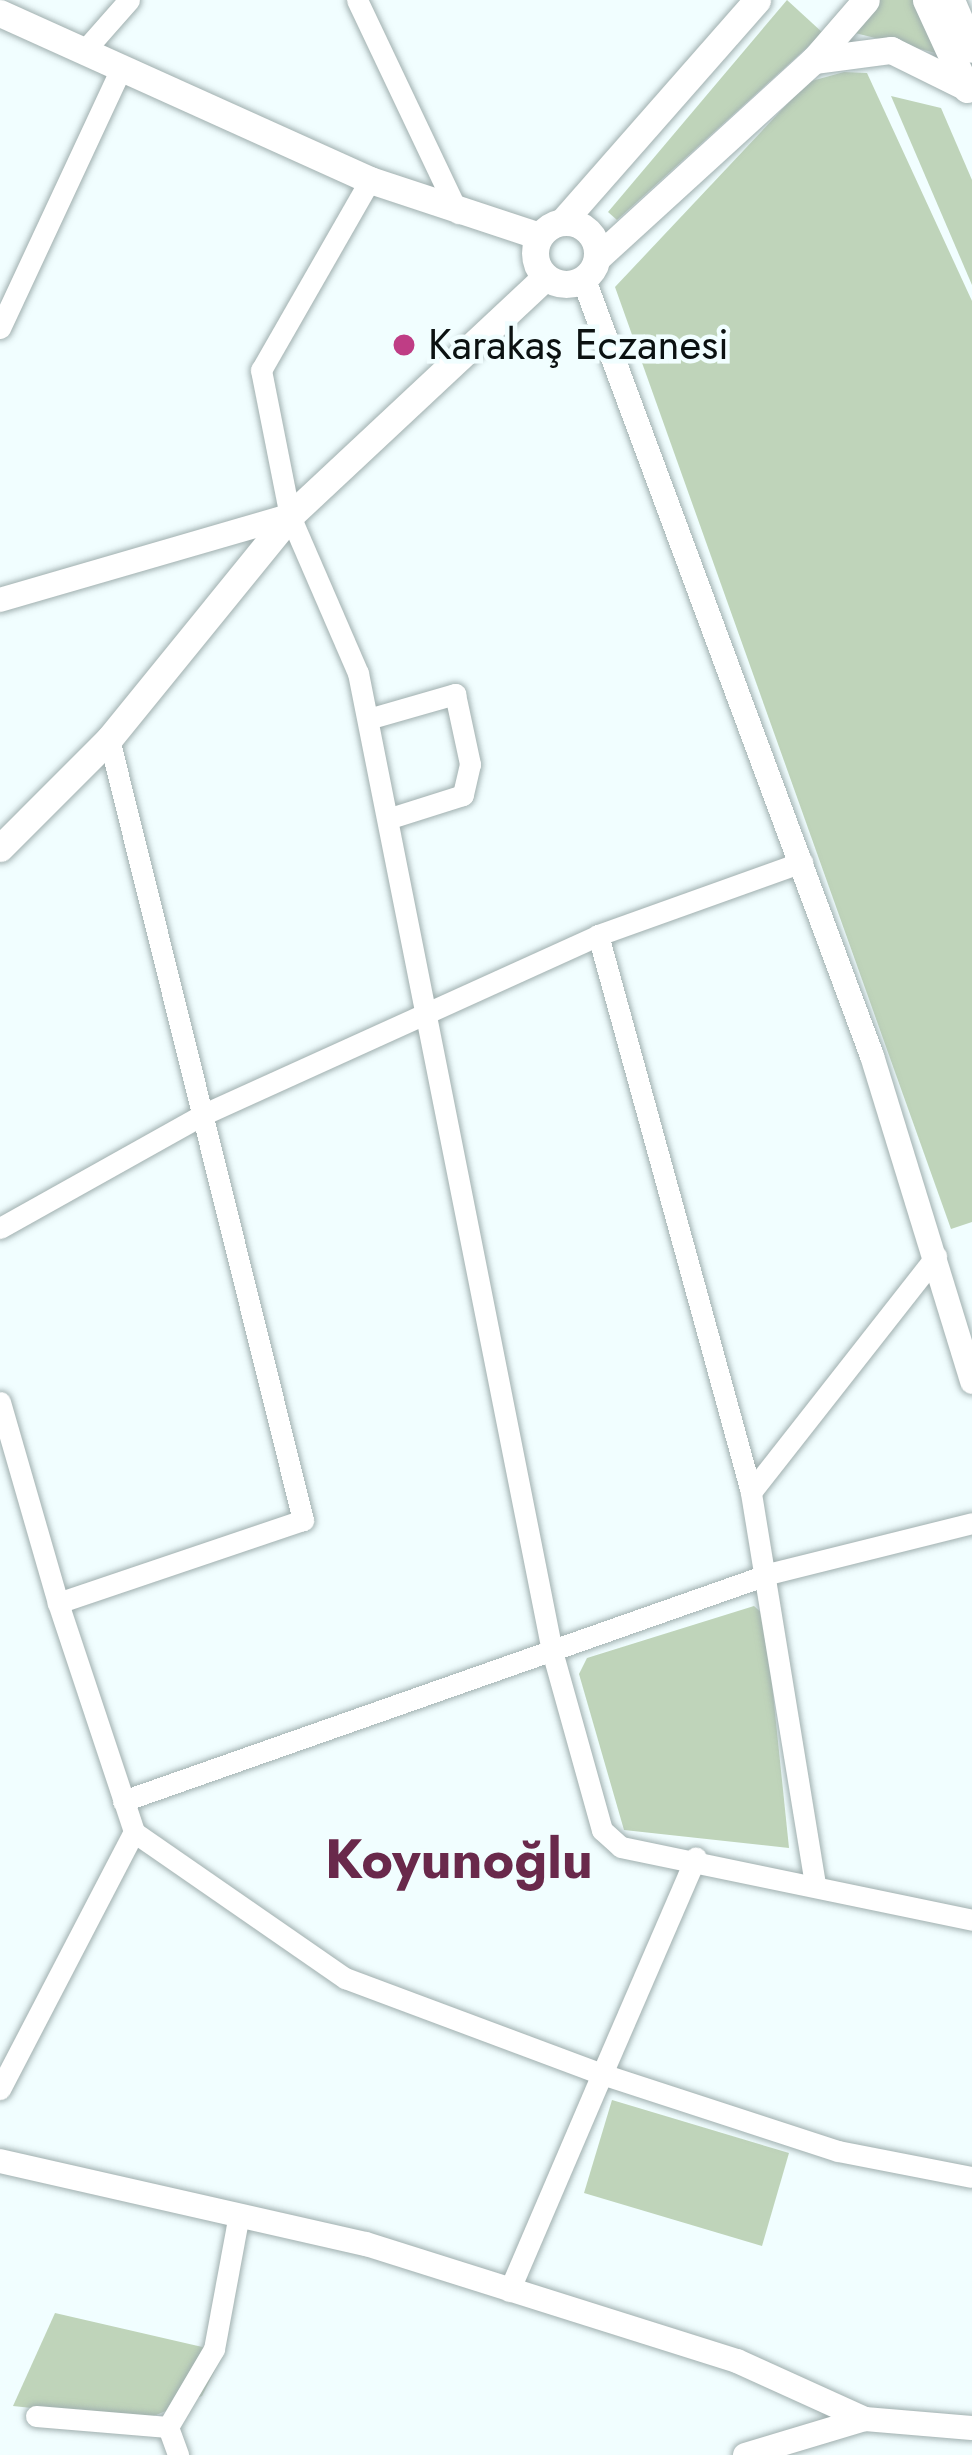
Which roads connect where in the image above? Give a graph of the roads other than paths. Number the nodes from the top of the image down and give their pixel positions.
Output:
1 (129, 0) edge
2 (356, 0) edge
3 (757, 0) edge
4 (866, 0) edge
5 (926, 0) edge
6 (951, 0) edge
7 (0, 14) edge
8 (972, 49) edge
9 (84, 51) junction
10 (814, 60) junction
11 (122, 69) junction
12 (969, 95) edge
13 (370, 180) junction
14 (458, 213) junction
15 (551, 229) junction
16 (591, 268) junction
17 (544, 277) junction
18 (0, 328) edge
19 (290, 516) junction
20 (0, 600) edge
21 (368, 719) junction
22 (109, 739) junction
23 (390, 818) junction
24 (0, 848) edge
25 (802, 862) junction
26 (598, 935) junction
27 (429, 1011) junction
28 (202, 1115) junction
29 (0, 1228) edge
30 (935, 1256) junction
31 (972, 1382) edge
32 (0, 1402) edge
33 (751, 1492) junction
34 (972, 1523) edge
35 (772, 1573) junction
36 (58, 1603) junction
37 (552, 1651) junction
38 (122, 1802) junction
39 (134, 1832) junction
40 (696, 1857) junction
41 (815, 1884) junction
42 (972, 1920) edge
43 (602, 2074) junction
44 (0, 2089) edge
45 (0, 2161) edge
46 (972, 2177) edge
47 (238, 2219) junction
48 (509, 2291) junction
49 (36, 2416) dead end
50 (865, 2419) junction
51 (169, 2427) junction
52 (972, 2428) edge
53 (178, 2455) edge
54 (745, 2455) edge

1 - 9 street
2 - 14 street
3 - 15 main road
4 - 10 main road
5 - 12 main road
6 - 8 main road
7 - 9 main road
9 - 11 main road
10 - 12 main road
10 - 16 main road
11 - 13 main road
11 - 18 street
13 - 14 main road
13 - 19 street
14 - 15 main road
15 - 16 main road
15 - 17 main road
16 - 17 main road
16 - 25 street
17 - 19 main road
19 - 20 street
19 - 21 street
19 - 22 main road
21 - 23 street
21 - 23 street
22 - 24 main road
22 - 28 street
23 - 27 street
25 - 26 street
25 - 30 street
26 - 27 street
26 - 33 street
27 - 28 street
27 - 37 street
28 - 29 street
28 - 36 street
30 - 31 street
30 - 33 street
32 - 36 street
33 - 35 street
34 - 35 street
35 - 37 street
35 - 41 street
36 - 38 street
37 - 38 street
37 - 40 street
38 - 39 street
39 - 43 street
39 - 44 street
40 - 41 street
40 - 43 street
41 - 42 street
43 - 46 street
43 - 48 street
45 - 47 street
47 - 48 street
47 - 51 street
48 - 50 street
49 - 51 street
50 - 52 street
50 - 54 street
51 - 53 street

